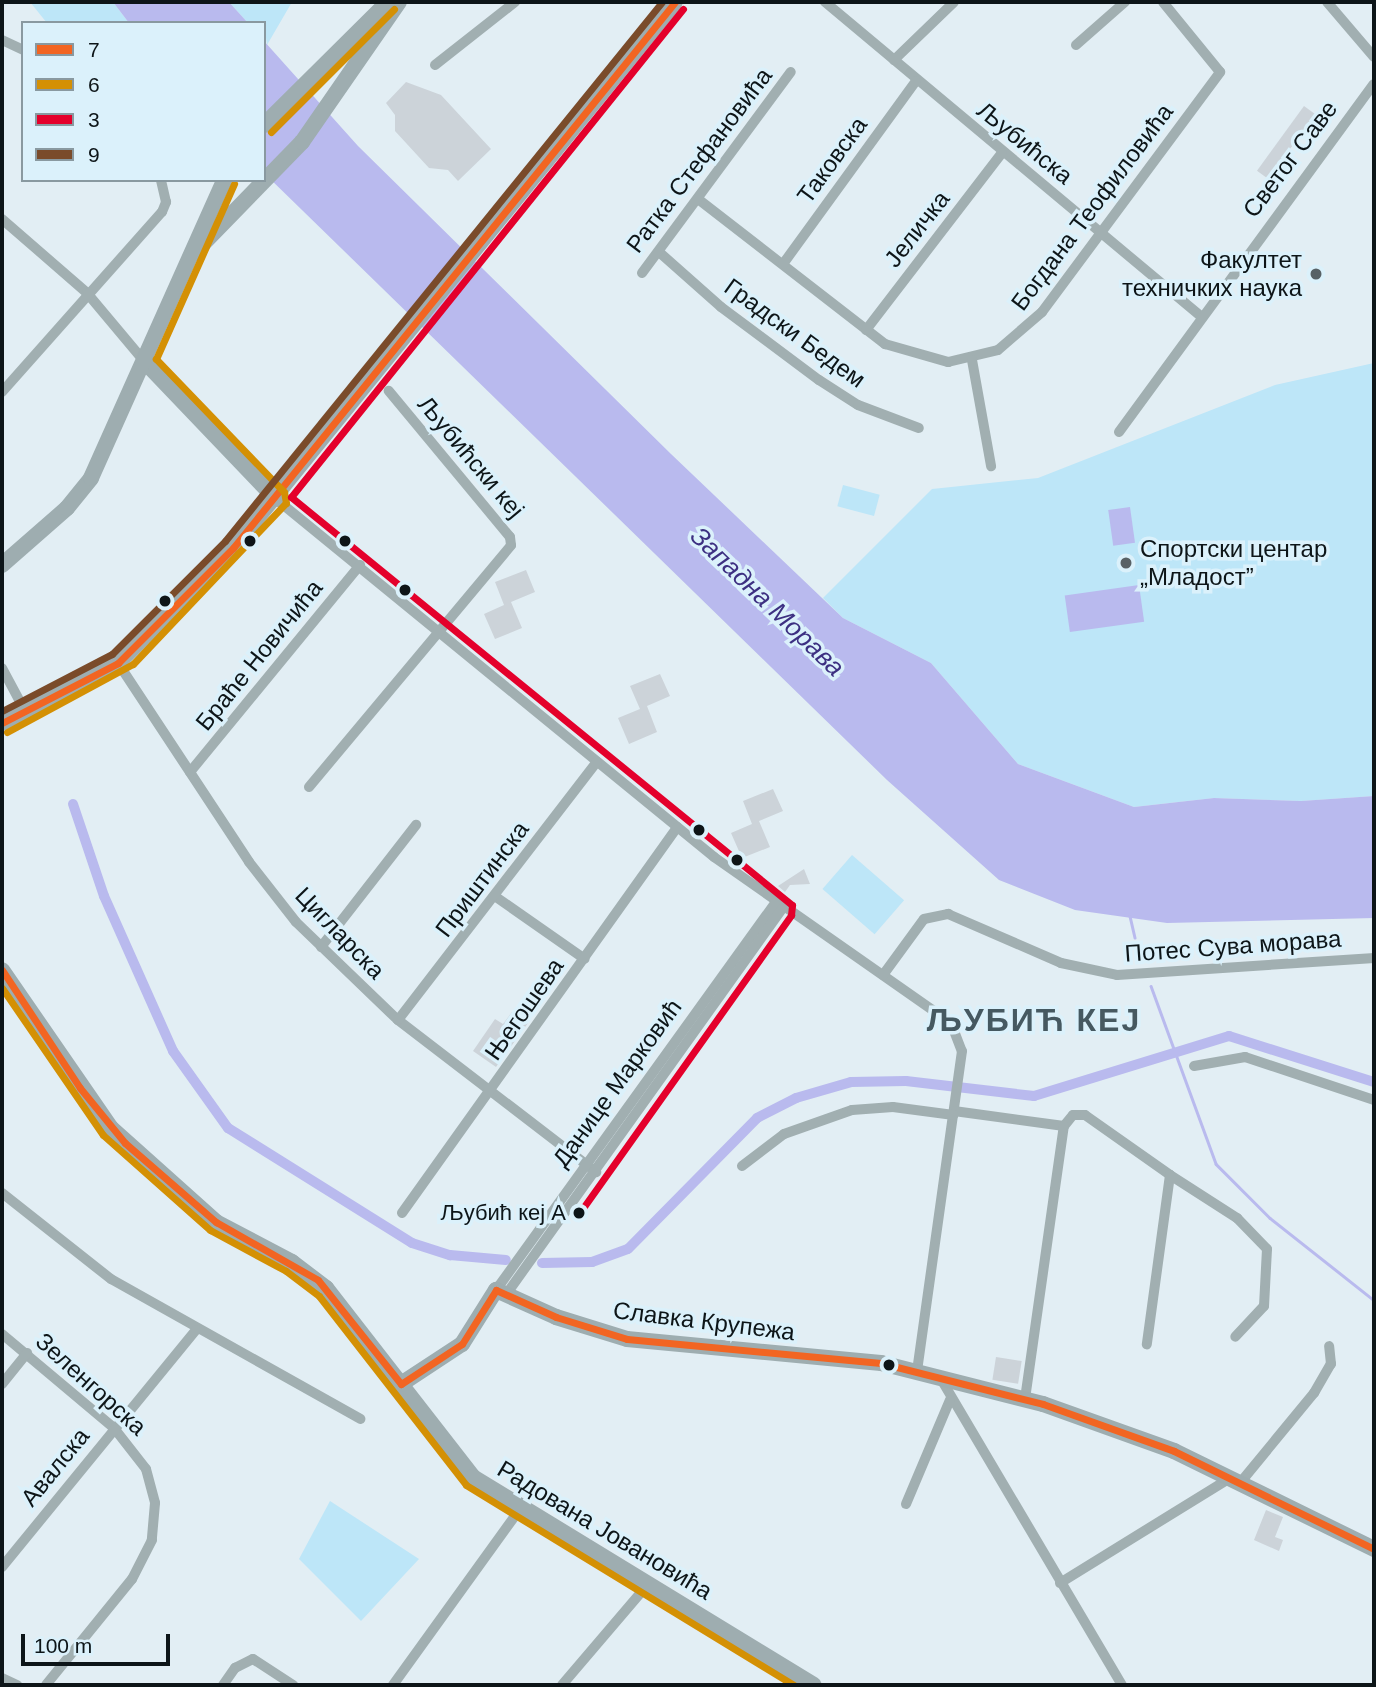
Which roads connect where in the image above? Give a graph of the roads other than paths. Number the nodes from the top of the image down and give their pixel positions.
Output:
1 (387, 2) edge
2 (399, 2) edge
3 (515, 2) edge
4 (675, 2) edge
5 (825, 2) edge
6 (954, 2) edge
7 (1125, 2) edge
8 (1163, 2) edge
9 (1327, 2) edge
10 (379, 20) junction
11 (2, 40) edge
12 (1076, 45) dead end
13 (21, 49) edge
14 (1374, 57) edge
15 (894, 60) junction
16 (435, 65) dead end
17 (791, 72) dead end
18 (916, 81) junction
19 (1374, 84) edge
20 (266, 123) edge
21 (1002, 153) junction
22 (266, 176) edge
23 (161, 182) edge
24 (224, 182) edge
25 (260, 182) edge
26 (698, 199) junction
27 (2, 219) edge
28 (1103, 231) junction
29 (205, 234) junction
30 (659, 252) junction
31 (783, 264) junction
32 (642, 272) dead end
33 (88, 293) junction
34 (1200, 316) junction
35 (866, 330) junction
36 (972, 360) junction
37 (144, 361) junction
38 (389, 391) dead end
39 (2, 393) edge
40 (919, 428) dead end
41 (1119, 432) dead end
42 (991, 466) dead end
43 (276, 499) junction
44 (2, 565) edge
45 (360, 565) junction
46 (440, 629) junction
47 (118, 663) junction
48 (2, 668) edge
49 (25, 710) junction
50 (2, 723) edge
51 (597, 762) junction
52 (190, 772) junction
53 (309, 787) dead end
54 (416, 825) dead end
55 (677, 827) junction
56 (495, 897) junction
57 (778, 906) junction
58 (321, 947) junction
59 (1374, 958) edge
60 (585, 959) junction
61 (2, 970) edge
62 (883, 975) junction
63 (398, 1020) junction
64 (1194, 1066) dead end
65 (490, 1094) junction
66 (1374, 1100) edge
67 (953, 1113) junction
68 (1064, 1126) junction
69 (584, 1164) junction
70 (742, 1166) dead end
71 (596, 1172) junction
72 (1167, 1172) junction
73 (3, 1198) edge
74 (402, 1213) dead end
75 (500, 1293) junction
76 (196, 1329) junction
77 (2, 1334) edge
78 (1235, 1338) dead end
79 (1147, 1344) dead end
80 (1329, 1346) dead end
81 (27, 1353) junction
82 (917, 1372) junction
83 (941, 1379) junction
84 (2, 1384) edge
85 (401, 1384) junction
86 (1026, 1399) junction
87 (950, 1400) junction
88 (360, 1419) dead end
89 (114, 1428) junction
90 (1235, 1481) junction
91 (906, 1504) dead end
92 (520, 1509) junction
93 (1374, 1549) edge
94 (2, 1567) edge
95 (649, 1583) junction
96 (1059, 1583) junction
97 (2, 1678) edge
98 (17, 1685) edge
99 (46, 1685) edge
100 (223, 1685) edge
101 (293, 1685) edge
102 (393, 1685) edge
103 (562, 1685) edge
104 (814, 1685) edge
105 (1122, 1685) edge

1 - 10 main road
2 - 10 main road
3 - 16 street
4 - 43 main road
5 - 15 street, Љубићска
6 - 15 street
7 - 12 street
8 - 28 street, Богдана Теофиловића
9 - 14 street
10 - 20 main road
10 - 22 main road
11 - 13 street
15 - 18 street, Љубићска
17 - 26 street, Ратка Стефановића
18 - 21 street, Љубићска
18 - 31 street, Таковска
19 - 34 street, Светог Саве
21 - 28 street, Љубићска
21 - 35 street, Јеличка
23 - 33 street
24 - 29 main road
25 - 29 main road
26 - 30 street, Ратка Стефановића
26 - 31 street, Богдана Теофиловића
27 - 33 street
28 - 34 street, Љубићска
28 - 36 street, Богдана Теофиловића
29 - 37 main road
30 - 32 street, Ратка Стефановића
30 - 40 street, Градски Бедем
31 - 35 street, Богдана Теофиловића
33 - 37 street
33 - 39 street
34 - 41 street, Светог Саве
35 - 36 street, Богдана Теофиловића
36 - 42 street
37 - 43 main road
37 - 44 main road
38 - 46 street, Љубићски кеј
43 - 45 street
43 - 47 main road
45 - 46 street
45 - 52 street, Браће Новичића
46 - 51 street
46 - 53 street
47 - 49 main road
47 - 52 street, Цигларска
48 - 49 street
49 - 50 main road
51 - 55 street
51 - 56 street, Приштинска
52 - 58 street, Цигларска
54 - 58 street
55 - 57 street
55 - 60 street, Његошева
56 - 60 street
56 - 63 street, Приштинска
57 - 62 street
57 - 69 street, Данице Марковић
57 - 71 street, Данице Марковић
58 - 63 street, Цигларска
59 - 62 street, Потес Сува морава
60 - 65 street, Његошева
61 - 85 main road
62 - 67 street
63 - 65 street, Цигларска
64 - 66 street
65 - 69 street, Цигларска
65 - 74 street, Његошева
67 - 68 street
67 - 70 street
67 - 82 street
68 - 72 street
68 - 86 street
69 - 71 street, Цигларска
69 - 75 street, Данице Марковић
71 - 75 street, Данице Марковић
72 - 78 street
72 - 79 street
73 - 76 street
75 - 82 main road, Славка Крупежа
75 - 85 main road
76 - 88 street
76 - 89 street, Авалска
77 - 81 street, Зеленгорска
80 - 90 street
81 - 84 street
81 - 89 street, Зеленгорска
82 - 83 main road, Славка Крупежа
83 - 86 main road, Славка Крупежа
83 - 87 street
85 - 92 main road, Радована Јовановића
86 - 90 main road, Славка Крупежа
87 - 91 street
87 - 96 street
89 - 94 street, Авалска
89 - 99 street, Зеленгорска
90 - 93 main road, Славка Крупежа
90 - 96 street
92 - 95 main road, Радована Јовановића
92 - 102 street
95 - 103 street
95 - 104 main road, Радована Јовановића
96 - 105 street
97 - 98 street
100 - 101 street

